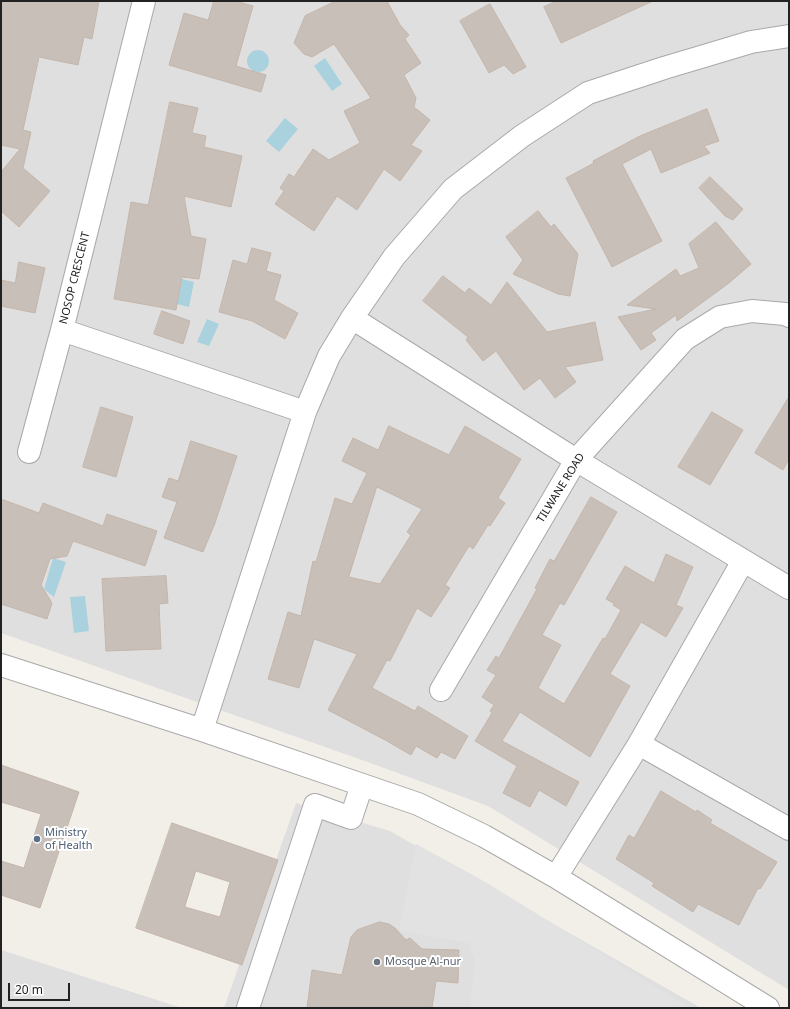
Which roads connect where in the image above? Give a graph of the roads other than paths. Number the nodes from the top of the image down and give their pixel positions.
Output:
1 (144, 1) edge
2 (789, 36) edge
3 (789, 316) edge
4 (352, 318) junction
5 (62, 330) junction
6 (305, 412) junction
7 (28, 452) dead end
8 (576, 460) junction
9 (743, 561) junction
10 (789, 588) edge
11 (1, 665) edge
12 (441, 690) dead end
13 (202, 730) junction
14 (639, 744) junction
15 (362, 785) junction
16 (789, 829) edge
17 (556, 877) junction
18 (248, 1008) edge
19 (768, 1008) edge

1 - 5 street, NOSOP CRESCENT
2 - 4 street
3 - 8 street, TILWANE ROAD
4 - 6 street
4 - 8 street
5 - 6 street, NOSOP CRESCENT
5 - 7 street
6 - 13 street
8 - 9 street
8 - 12 street, TILWANE ROAD
9 - 10 street
9 - 14 street
11 - 13 street
13 - 15 street
14 - 16 street
14 - 17 street
15 - 17 street
15 - 18 street
17 - 19 street

